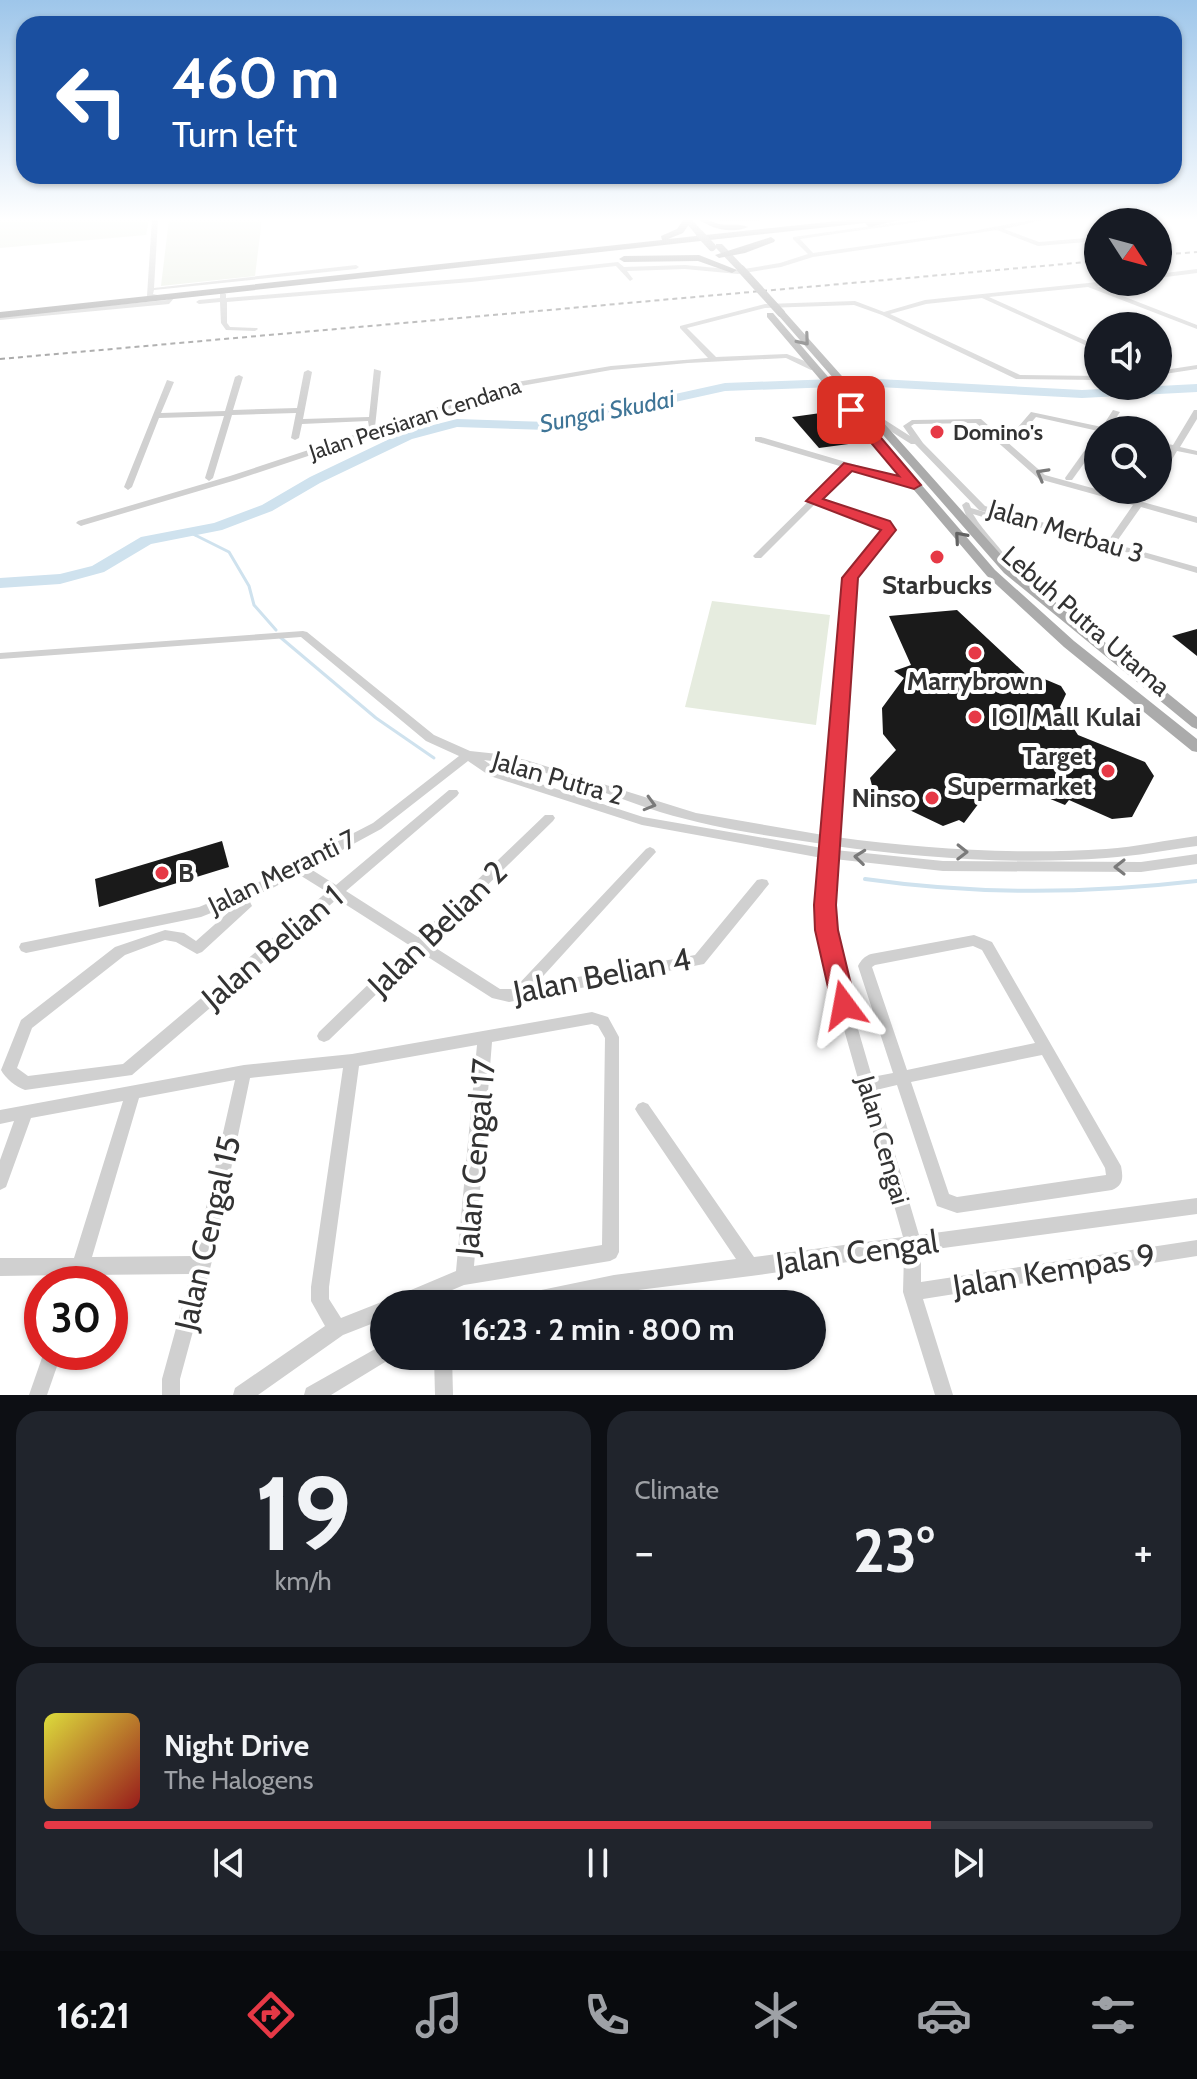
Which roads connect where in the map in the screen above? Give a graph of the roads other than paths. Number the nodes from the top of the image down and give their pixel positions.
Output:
1 (153, 284) edge
2 (233, 284) edge
3 (268, 284) edge
4 (289, 284) edge
5 (384, 284) edge
6 (747, 284) edge
7 (751, 284) edge
8 (1084, 287) edge
9 (152, 292) junction
10 (173, 295) junction
11 (186, 296) junction
12 (224, 296) junction
13 (1117, 296) edge
14 (984, 298) junction
15 (199, 302) dead end
16 (884, 314) junction
17 (0, 315) edge
18 (1197, 327) edge
19 (255, 329) dead end
20 (790, 342) junction
21 (1084, 343) edge
22 (787, 356) junction
23 (713, 359) junction
24 (1197, 367) edge
25 (814, 368) junction
26 (377, 371) dead end
27 (1172, 371) edge
28 (308, 372) dead end
29 (239, 377) dead end
30 (1084, 378) edge
31 (170, 382) dead end
32 (300, 410) junction
33 (860, 410) junction
34 (1116, 412) dead end
35 (1196, 412) edge
36 (229, 413) junction
37 (157, 416) junction
38 (1113, 416) edge
39 (371, 419) junction
40 (298, 422) junction
41 (1084, 425) edge
42 (376, 430) junction
43 (295, 438) dead end
44 (758, 439) dead end
45 (1012, 439) dead end
46 (920, 445) junction
47 (1174, 448) junction
48 (1172, 452) edge
49 (1197, 453) edge
50 (1084, 457) edge
51 (849, 466) junction
52 (209, 478) dead end
53 (1069, 478) dead end
54 (914, 485) junction
55 (128, 487) dead end
56 (965, 492) junction
57 (813, 501) junction
58 (1138, 505) junction
59 (967, 510) junction
60 (1197, 520) edge
61 (81, 523) dead end
62 (1108, 547) junction
63 (758, 556) dead end
64 (1008, 570) junction
65 (1197, 570) edge
66 (1197, 577) edge
67 (0, 656) edge
68 (1197, 724) edge
69 (1197, 747) edge
70 (468, 755) junction
71 (453, 793) dead end
72 (549, 818) dead end
73 (1197, 841) edge
74 (829, 847) junction
75 (650, 852) dead end
76 (1197, 859) edge
77 (301, 869) junction
78 (762, 884) dead end
79 (337, 892) junction
80 (245, 906) dead end
81 (421, 945) junction
82 (26, 947) dead end
83 (517, 995) junction
84 (324, 1036) dead end
85 (485, 1037) junction
86 (1044, 1048) junction
87 (352, 1061) junction
88 (244, 1072) junction
89 (902, 1077) junction
90 (867, 1085) junction
91 (133, 1093) junction
92 (643, 1109) dead end
93 (25, 1114) junction
94 (0, 1117) edge
95 (0, 1182) edge
96 (1197, 1206) edge
97 (913, 1243) junction
98 (1197, 1248) edge
99 (202, 1265) junction
100 (81, 1266) edge
101 (0, 1267) edge
102 (751, 1267) junction
103 (24, 1269) edge
104 (128, 1271) edge
105 (464, 1276) junction
106 (431, 1290) edge
107 (585, 1290) edge
108 (912, 1292) junction
109 (370, 1315) edge
110 (337, 1328) junction
111 (370, 1361) edge
112 (47, 1370) edge
113 (443, 1370) edge
114 (38, 1395) edge
115 (171, 1395) edge
116 (242, 1395) edge
117 (313, 1395) edge
118 (444, 1395) edge
119 (944, 1395) edge

1 - 9 street
2 - 9 street
3 - 10 highway
4 - 12 highway
5 - 12 street
6 - 20 main road, Lebuh Putra Utama
7 -> 33 main road, Lebuh Putra Utama, bridge
8 - 14 street
9 - 10 highway
9 - 11 street
9 - 17 highway
10 - 11 highway
10 - 17 highway
10 - 17 street
11 - 12 highway
12 - 15 street
12 - 19 street
13 - 18 street
14 - 16 street
14 - 21 street
16 - 23 street
16 - 30 street
20 - 22 street
20 - 25 main road, Lebuh Putra Utama
22 - 23 street, Jalan Persiaran Cendana
22 - 25 street
23 - 42 street, Jalan Persiaran Cendana
24 - 27 street
25 - 33 main road, Lebuh Putra Utama
26 - 39 street
28 - 32 street
29 - 36 street
31 - 37 street
32 - 36 street
32 - 40 street
33 - 46 street, Jalan Merbau 3
33 - 54 main road, Lebuh Putra Utama
33 - 64 main road, Lebuh Putra Utama
34 - 38 street
35 - 47 street
36 - 37 street
36 - 52 street
37 - 55 street
39 - 40 street
39 - 42 street
40 - 43 street
41 - 45 street
42 - 61 street, Jalan Persiaran Cendana
44 - 51 street
46 - 56 street, Jalan Merbau 3
58 -> 46 street
47 - 48 street
47 - 49 street
50 - 53 street
51 - 54 street
51 - 57 street
69 -> 54 main road, Lebuh Putra Utama
56 - 59 street
56 - 62 street, Jalan Merbau 3
57 - 63 street
57 - 74 street, Jalan Cengai
58 - 60 street
58 - 62 street
59 - 62 street
59 - 64 street
62 - 65 street, Jalan Merbau 3
62 - 66 street
64 - 68 main road, Lebuh Putra Utama
67 - 70 street
70 -> 74 street, Jalan Putra 2
70 - 74 street, Jalan Putra 2
70 - 77 street, Jalan Meranti 7
71 - 79 street, Jalan Belian 1
72 - 81 street, Jalan Belian 2
74 -> 73 street, Jalan Putra 2
76 -> 74 street, Jalan Putra 2
74 - 90 street, Jalan Cengai
75 - 83 street
77 - 79 street, Jalan Belian 4
77 - 82 street, Jalan Meranti 7
78 - 83 street, Jalan Belian 4
79 - 80 street, Jalan Belian 1
79 - 81 street, Jalan Belian 4
81 - 83 street, Jalan Belian 4
81 - 84 street, Jalan Belian 2
85 - 87 street
85 - 105 street, Jalan Cengal 17
85 - 105 street
86 - 89 street
86 - 89 street
86 - 89 street
87 - 88 street
87 - 110 street
88 - 91 street
88 - 99 street, Jalan Cengal 15
89 - 90 street
90 - 97 street, Jalan Cengai
91 - 93 street
91 - 100 street
92 - 102 street
93 - 94 street
93 - 95 street
96 - 97 street, Jalan Cengal
97 - 102 street, Jalan Cengal
97 - 108 street, Jalan Cengai
98 - 108 street, Jalan Kempas 9
99 - 104 street
99 - 115 street, Jalan Cengal 15
101 - 103 street
102 - 107 street, Jalan Cengal
105 - 106 street
108 - 119 street, Jalan Cengai
109 - 110 street
110 - 116 street
111 - 117 street
112 - 114 street
113 - 118 street

